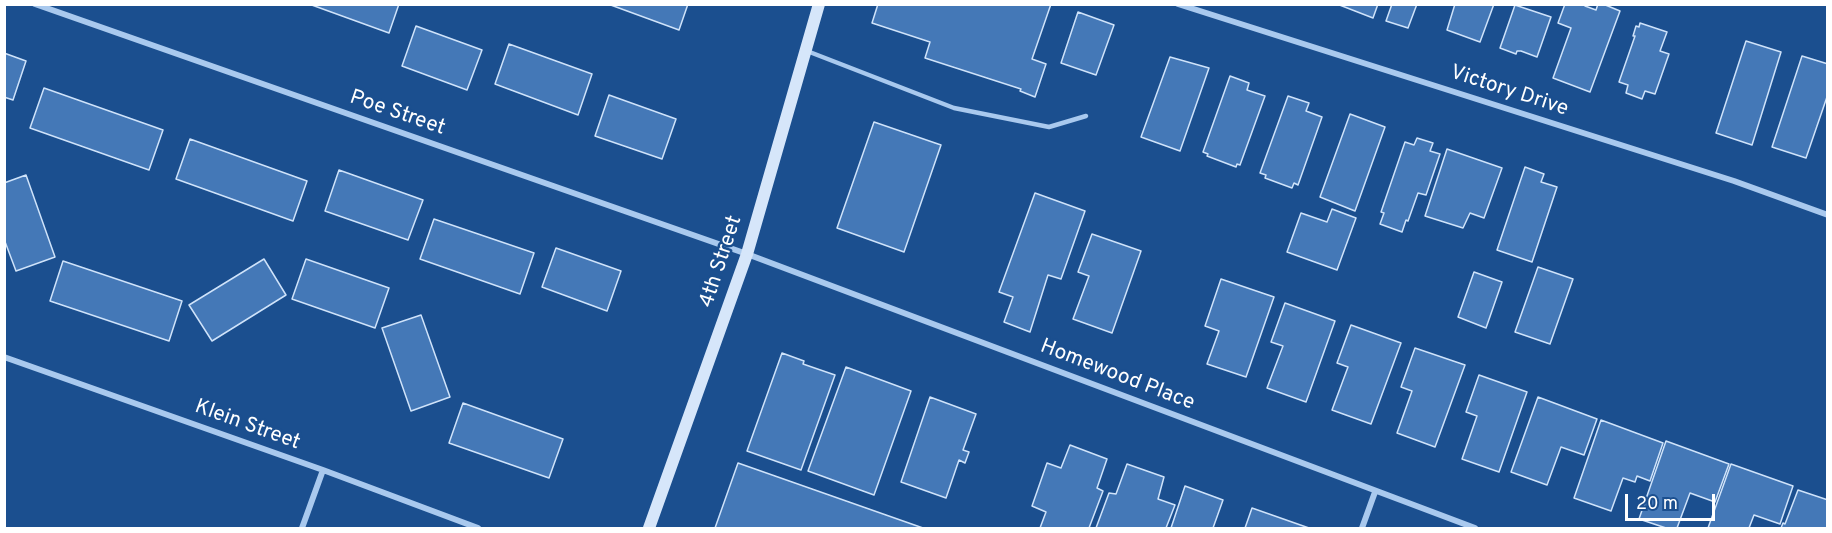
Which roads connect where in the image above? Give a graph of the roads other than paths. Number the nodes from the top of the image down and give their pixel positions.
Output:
1 (35, 4) edge
2 (819, 4) edge
3 (1178, 4) edge
4 (807, 51) junction
5 (1086, 116) dead end
6 (1827, 215) edge
7 (747, 254) junction
8 (4, 357) edge
9 (323, 470) junction
10 (1375, 492) junction
11 (302, 528) edge
12 (478, 528) edge
13 (649, 528) edge
14 (1362, 528) edge
15 (1475, 528) edge

1 - 7 street, Poe Street
2 - 4 main road, 4th Street
3 - 6 street, Victory Drive
4 - 5 lane
4 - 7 main road, 4th Street
7 - 10 street, Homewood Place
7 - 13 main road, 4th Street
8 - 9 street, Klein Street
9 - 11 street
9 - 12 street, Klein Street
10 - 14 street
10 - 15 street, Homewood Place

